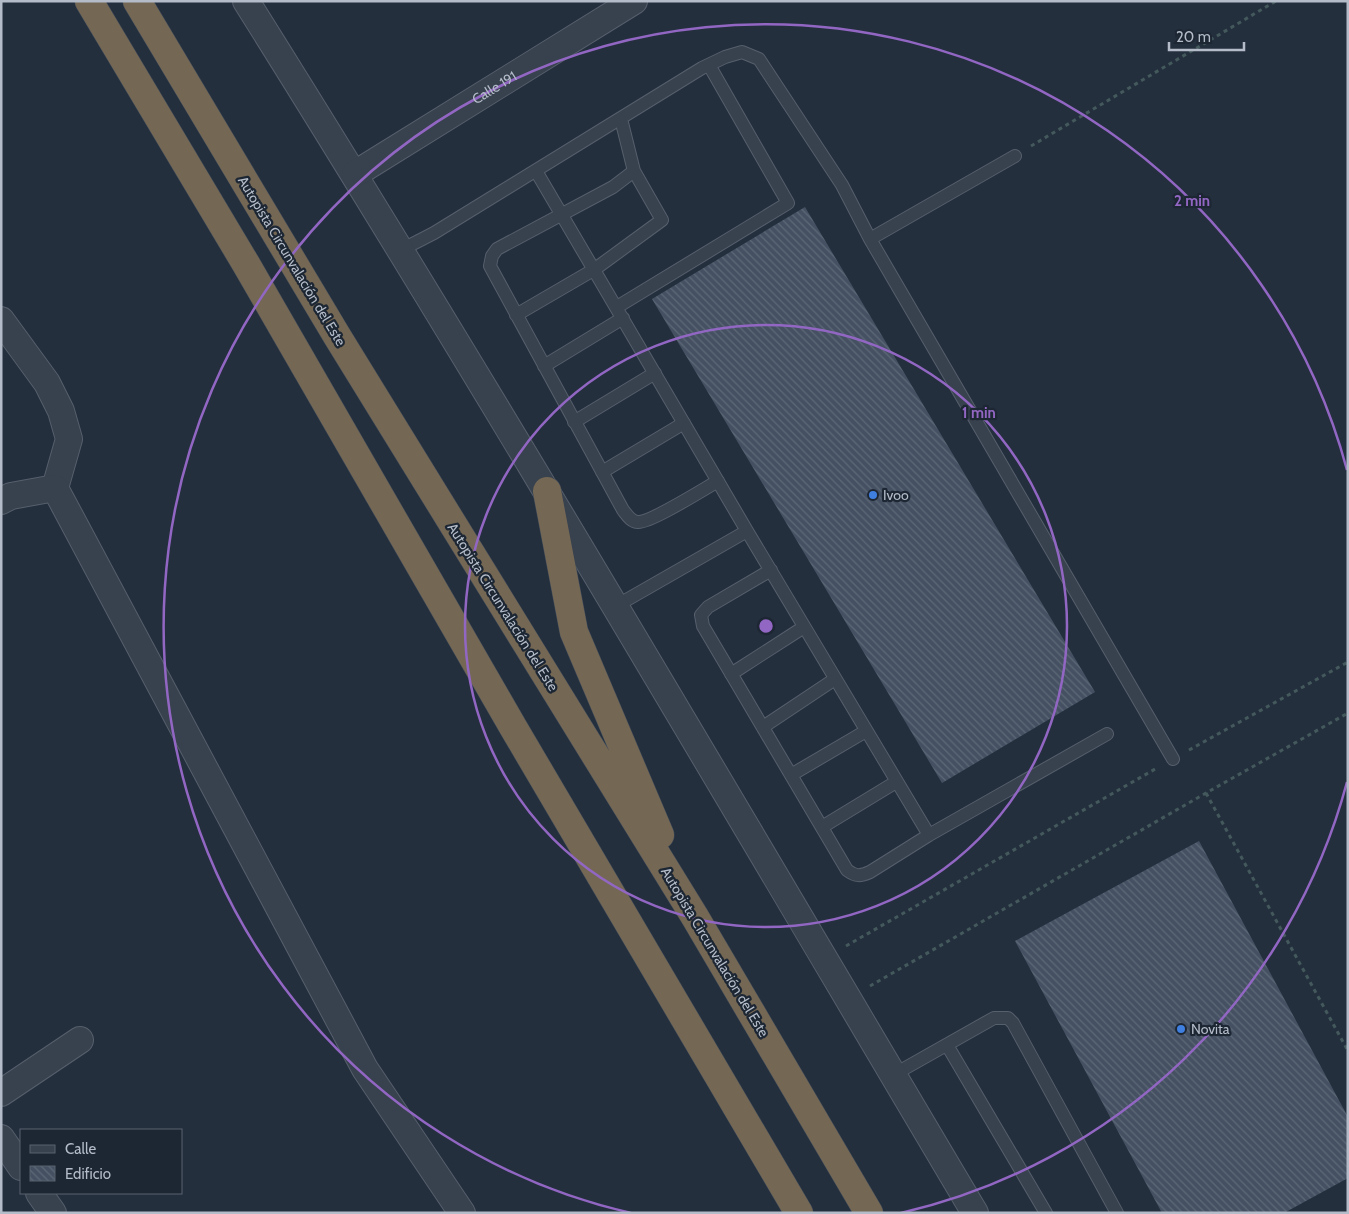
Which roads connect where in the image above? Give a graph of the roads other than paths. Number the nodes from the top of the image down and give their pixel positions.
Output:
1 (89, 1) edge
2 (137, 1) edge
3 (246, 1) edge
4 (634, 1) edge
5 (709, 65) junction
6 (621, 119) junction
7 (1015, 156) road end
8 (536, 171) junction
9 (634, 171) junction
10 (355, 174) junction
11 (562, 214) junction
12 (870, 239) junction
13 (401, 250) junction
14 (595, 269) junction
15 (620, 312) junction
16 (516, 315) junction
17 (1, 320) edge
18 (544, 366) junction
19 (655, 373) junction
20 (574, 422) junction
21 (684, 424) junction
22 (602, 472) junction
23 (718, 481) junction
24 (55, 488) junction
25 (547, 491) junction
26 (1, 501) edge
27 (747, 531) junction
28 (771, 570) junction
29 (616, 606) junction
30 (804, 627) junction
31 (731, 674) junction
32 (835, 679) junction
33 (762, 727) junction
34 (866, 731) junction
35 (1107, 734) dead end
36 (1173, 759) road end
37 (791, 775) junction
38 (896, 782) junction
39 (822, 826) junction
40 (928, 835) junction
41 (695, 917) junction
42 (80, 1040) dead end
43 (947, 1045) junction
44 (893, 1075) junction
45 (1, 1093) edge
46 (1, 1138) edge
47 (20, 1166) edge
48 (40, 1194) edge
49 (53, 1213) edge
50 (462, 1213) edge
51 (799, 1213) edge
52 (869, 1213) edge
53 (975, 1213) edge
54 (1046, 1213) edge
55 (1118, 1213) edge

1 - 51 highway
2 - 41 highway, Autopista Circunvalación del Este
3 - 10 street
4 - 10 street, Calle 191
5 - 6 lane
5 - 12 lane
5 - 15 lane
6 - 8 lane
6 - 9 lane
7 - 12 lane
8 - 11 lane
8 - 13 lane
9 - 11 lane
9 - 14 lane
10 - 13 street
11 - 14 lane
11 - 16 lane
12 - 36 lane
13 - 25 street
14 - 15 lane
14 - 16 lane
15 - 18 lane
15 - 19 lane
16 - 18 lane
17 - 24 street
18 - 20 lane
19 - 20 lane
19 - 21 lane
20 - 22 lane
21 - 22 lane
21 - 23 lane
22 - 23 lane
23 - 27 lane
24 - 26 street
24 - 50 street
25 - 29 street
25 - 41 highway
27 - 28 lane
27 - 29 lane
28 - 30 lane
28 - 31 lane
29 - 44 street
30 - 31 lane
30 - 32 lane
31 - 33 lane
32 - 33 lane
32 - 34 lane
33 - 37 lane
34 - 37 lane
34 - 38 lane
35 - 40 lane
37 - 39 lane
38 - 39 lane
38 - 40 lane
39 - 40 lane
41 - 52 highway, Autopista Circunvalación del Este
42 - 45 street
43 - 44 lane
43 - 54 lane
43 - 55 lane
44 - 53 street
46 - 47 street
48 - 49 street

